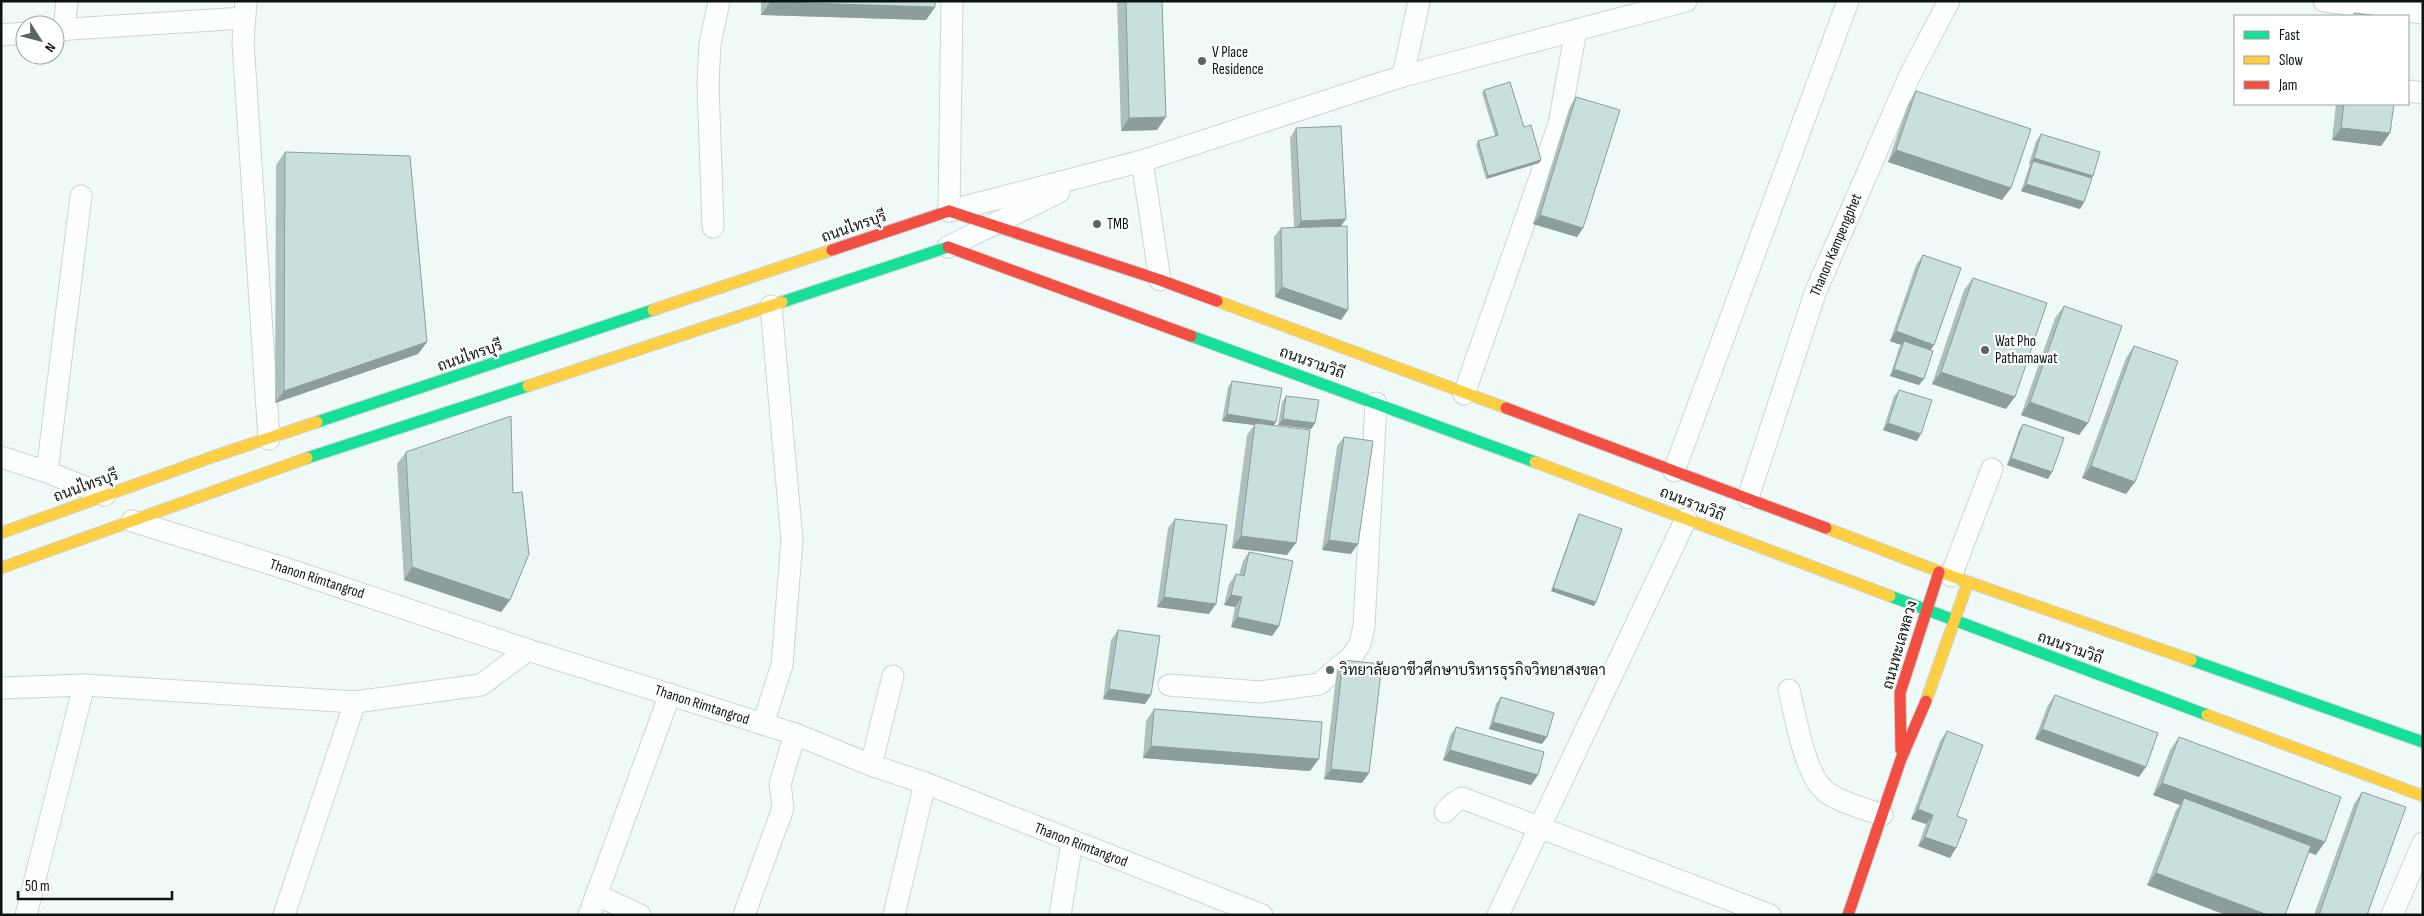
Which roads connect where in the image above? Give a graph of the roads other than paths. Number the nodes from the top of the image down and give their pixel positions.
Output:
1 (67, 1) edge
2 (719, 1) edge
3 (952, 1) edge
4 (1419, 1) edge
5 (1686, 1) edge
6 (1848, 1) edge
7 (1949, 1) edge
8 (2324, 1) edge
9 (245, 10) edge
10 (2423, 14) edge
11 (63, 15) edge
12 (65, 29) edge
13 (1576, 30) junction
14 (15, 34) edge
15 (1, 35) edge
16 (1403, 76) junction
17 (2409, 91) edge
18 (2423, 93) edge
19 (1142, 160) junction
20 (1098, 173) junction
21 (81, 196) dead end
22 (949, 215) junction
23 (993, 225) junction
24 (713, 227) dead end
25 (948, 243) junction
26 (1160, 280) junction
27 (771, 306) junction
28 (1464, 394) junction
29 (1376, 402) junction
30 (269, 439) junction
31 (1, 457) edge
32 (1992, 469) dead end
33 (1674, 471) junction
34 (47, 472) junction
35 (106, 495) junction
36 (1748, 498) junction
37 (1686, 519) junction
38 (132, 521) junction
39 (1, 533) edge
40 (1, 568) edge
41 (1953, 577) junction
42 (1926, 610) junction
43 (1956, 621) junction
44 (528, 650) junction
45 (894, 676) dead end
46 (84, 685) junction
47 (1169, 685) dead end
48 (1, 688) edge
49 (1789, 690) dead end
50 (670, 694) junction
51 (355, 702) junction
52 (764, 724) junction
53 (795, 734) junction
54 (2422, 738) edge
55 (1901, 759) junction
56 (871, 765) junction
57 (925, 784) junction
58 (2423, 796) edge
59 (1445, 812) dead end
60 (1882, 815) junction
61 (1539, 827) junction
62 (1072, 842) junction
63 (2423, 843) edge
64 (596, 895) junction
65 (26, 915) edge
66 (284, 915) edge
67 (589, 915) edge
68 (640, 915) edge
69 (744, 915) edge
70 (894, 915) edge
71 (1060, 915) edge
72 (1262, 915) edge
73 (1498, 915) edge
74 (1770, 915) edge
75 (1848, 915) edge
76 (2392, 915) edge

1 - 11 street
2 - 24 street
3 - 22 street
4 - 16 street
5 - 13 street
6 - 33 street
7 - 36 street, Thanon Kampengphet
8 - 10 street
9 - 12 street
9 - 30 street
13 - 16 street
13 - 28 street
14 - 15 street
16 - 19 street
17 - 18 street
19 - 20 street
19 - 26 street
20 - 22 street
20 - 23 street
21 - 34 street
22 - 23 main road, ถนนรามวิถี
22 - 30 main road, ถนนไทรบุรี
23 - 25 street
23 - 26 main road, ถนนรามวิถี
25 - 27 main road
25 - 29 main road, ถนนรามวิถี
26 - 28 main road, ถนนรามวิถี
27 - 38 main road
27 - 52 street
28 - 33 main road, ถนนรามวิถี
29 - 37 main road, ถนนรามวิถี
29 - 47 street
30 - 35 main road, ถนนไทรบุรี
31 - 34 street
32 - 41 street
33 - 36 main road, ถนนรามวิถี
34 - 35 street
35 - 39 main road, ถนนไทรบุรี
36 - 41 main road, ถนนรามวิถี
37 - 42 main road, ถนนรามวิถี
37 - 61 street
38 - 40 main road
38 - 44 street, Thanon Rimtangrod
41 - 42 main road, ถนนทะเลหลวง
41 - 43 main road, ถนนทะเลหลวง
41 - 54 main road, ถนนรามวิถี
42 - 43 main road, ถนนรามวิถี
42 - 55 main road, ถนนทะเลหลวง
43 - 55 main road, ถนนทะเลหลวง
43 - 58 main road, ถนนรามวิถี
44 - 50 street, Thanon Rimtangrod
44 - 51 street
45 - 56 street
46 - 48 street
46 - 51 street
46 - 65 street
49 - 60 street
50 - 52 street, Thanon Rimtangrod
50 - 64 street
51 - 66 street
52 - 53 street, Thanon Rimtangrod
53 - 56 street, Thanon Rimtangrod
53 - 69 street
55 - 60 main road, ถนนทะเลหลวง
56 - 57 street, Thanon Rimtangrod
57 - 62 street, Thanon Rimtangrod
57 - 70 street
59 - 61 street
60 - 75 main road, ถนนทะเลหลวง
61 - 73 street
61 - 74 street
62 - 71 street
62 - 72 street, Thanon Rimtangrod
63 - 76 street
64 - 67 street
64 - 68 street

